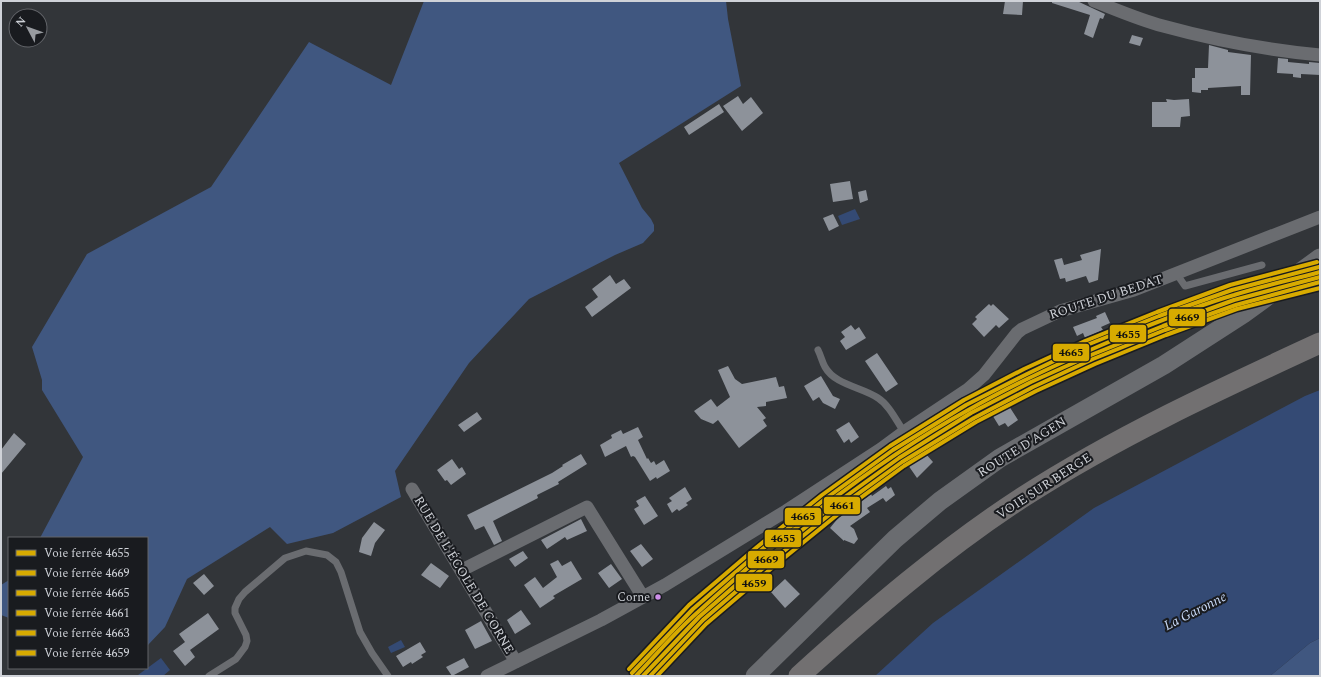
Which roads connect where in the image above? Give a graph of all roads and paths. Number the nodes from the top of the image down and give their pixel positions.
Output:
1 (1094, 1) edge
2 (1320, 55) edge
3 (1320, 216) edge
4 (1320, 258) edge
5 (1262, 264) dead end
6 (1176, 274) junction
7 (1320, 344) edge
8 (818, 350) dead end
9 (904, 432) junction
10 (412, 489) dead end
11 (462, 570) junction
12 (643, 598) junction
13 (516, 662) junction
14 (491, 675) edge
15 (209, 676) edge
16 (388, 676) edge
17 (755, 676) edge
18 (799, 676) edge

1 - 2 street
3 - 6 street, ROUTE DU BEDAT
4 - 17 main road, ROUTE D'AGEN
5 - 6 lane
6 - 9 street, ROUTE DU BEDAT
7 - 18 main road, VOIE SUR BERGE
8 - 9 lane
9 - 12 street, ROUTE DU BEDAT
10 - 11 street, RUE DE L'ÉCOLE DE CORNE
11 - 12 street
11 - 13 street, RUE DE L'ÉCOLE DE CORNE
12 - 13 street, ROUTE DU BEDAT
13 - 14 street, ROUTE DU BEDAT
15 - 16 lane

